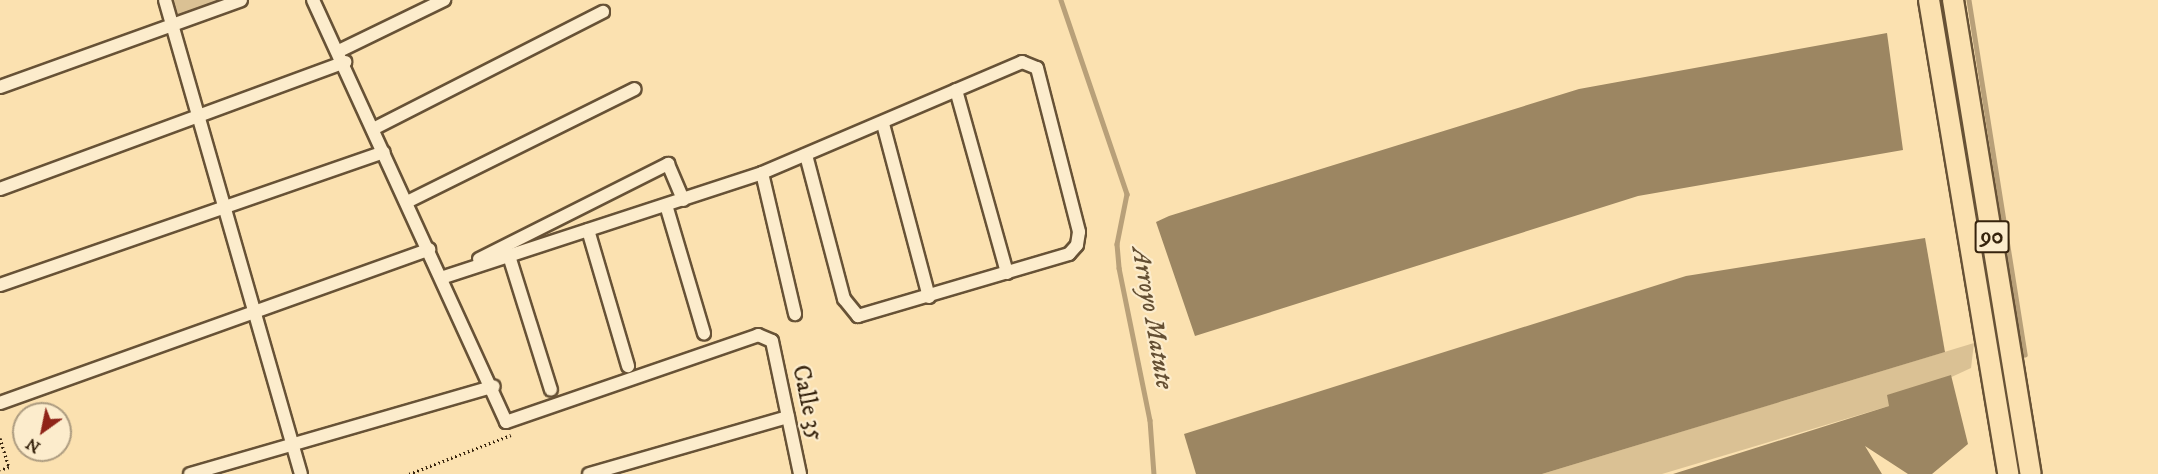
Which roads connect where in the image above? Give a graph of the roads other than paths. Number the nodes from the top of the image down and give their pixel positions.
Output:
1 (165, 0) edge
2 (241, 0) edge
3 (313, 0) edge
4 (444, 0) edge
5 (1929, 0) edge
6 (1953, 0) edge
7 (603, 12) dead end
8 (172, 25) junction
9 (342, 57) junction
10 (0, 87) edge
11 (635, 89) dead end
12 (956, 90) junction
13 (200, 116) junction
14 (883, 124) junction
15 (375, 128) junction
16 (384, 152) junction
17 (806, 155) junction
18 (762, 173) junction
19 (0, 189) edge
20 (683, 200) junction
21 (407, 202) junction
22 (225, 204) junction
23 (666, 205) junction
24 (588, 230) junction
25 (429, 249) junction
26 (509, 256) junction
27 (1007, 273) junction
28 (444, 277) junction
29 (0, 285) edge
30 (929, 297) junction
31 (258, 312) junction
32 (795, 314) dead end
33 (704, 333) dead end
34 (628, 366) dead end
35 (494, 386) junction
36 (550, 390) dead end
37 (0, 403) edge
38 (788, 417) junction
39 (291, 443) junction
40 (190, 474) edge
41 (301, 474) edge
42 (589, 474) edge
43 (800, 474) edge
44 (2008, 474) edge
45 (2031, 474) edge

1 - 8 street
2 - 8 street
3 - 9 street
4 - 9 street
5 - 44 highway, 90
6 - 45 highway, 90
7 - 15 street
8 - 10 street
8 - 13 street
9 - 13 street
9 - 15 street
11 - 21 street
12 - 14 street
12 - 27 street
12 - 27 street
13 - 19 street
13 - 22 street
14 - 17 street
14 - 30 street
15 - 16 street
16 - 21 street
16 - 22 street
17 - 18 street
17 - 30 street
18 - 20 street
18 - 32 street
20 - 23 street
20 - 28 street
21 - 25 street
22 - 29 street
22 - 31 street
23 - 24 street
23 - 33 street
24 - 26 street
24 - 34 street
25 - 28 street
25 - 31 street
26 - 28 street
26 - 36 street
27 - 30 street
28 - 35 street
31 - 37 street
31 - 39 street
35 - 38 street, Calle 35
35 - 39 street
38 - 42 street
38 - 43 street, Calle 35
39 - 40 street
39 - 41 street

